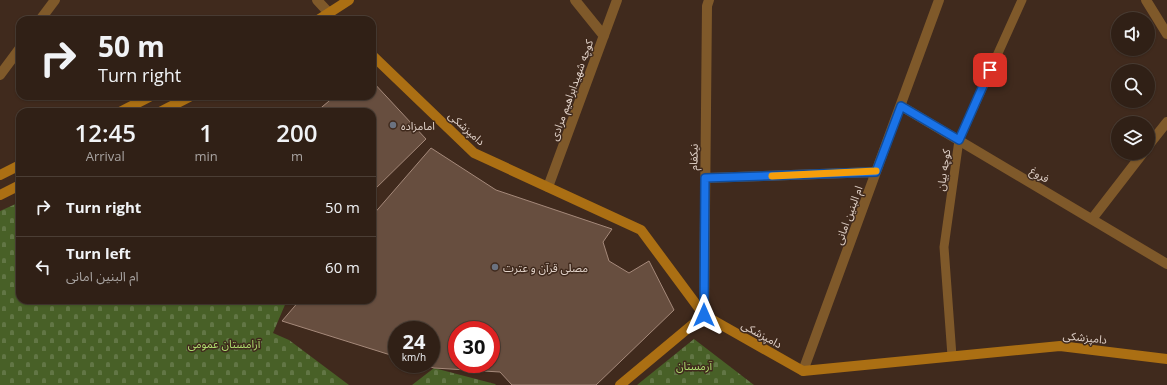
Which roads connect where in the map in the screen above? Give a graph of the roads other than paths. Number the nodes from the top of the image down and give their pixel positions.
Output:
1 (55, 0) edge
2 (318, 0) edge
3 (349, 0) edge
4 (575, 0) edge
5 (617, 0) edge
6 (709, 0) edge
7 (939, 0) edge
8 (1022, 0) edge
9 (1146, 0) edge
10 (43, 16) edge
11 (332, 16) edge
12 (1167, 34) edge
13 (604, 36) junction
14 (16, 53) edge
15 (376, 59) edge
16 (0, 75) edge
17 (143, 100) edge
18 (183, 100) edge
19 (901, 106) junction
20 (128, 108) edge
21 (168, 108) edge
22 (1167, 122) edge
23 (1155, 137) edge
24 (959, 140) junction
25 (1138, 160) edge
26 (16, 166) edge
27 (2, 172) edge
28 (876, 172) junction
29 (705, 178) junction
30 (16, 187) edge
31 (548, 187) junction
32 (0, 195) edge
33 (1092, 219) junction
34 (1167, 264) edge
35 (704, 315) junction
36 (952, 356) junction
37 (1167, 359) edge
38 (803, 371) junction
39 (620, 385) edge

1 - 10 street
2 - 11 street
3 - 11 street
4 - 13 street
5 - 13 street, کوچه شهیدابراهیم مرادی
6 - 29 street, نیکفام
7 - 19 street, ام البنین امانی
8 - 24 lane, کوچه بیان
9 - 12 street
13 - 31 street, کوچه شهیدابراهیم مرادی
14 - 16 street
15 - 31 street, دامپزشکی
17 - 20 street
18 - 21 street
19 - 24 street, فروغ
19 - 28 street, ام البنین امانی
22 - 23 street
24 - 33 street, فروغ
24 - 36 lane, کوچه بیان
25 - 33 street
26 - 27 street
28 - 29 street
28 - 38 street, ام البنین امانی
29 - 35 street, نیکفام
30 - 32 street
31 - 35 street, دامپزشکی
33 - 34 street, فروغ
35 - 38 street, دامپزشکی
35 - 39 street
36 - 37 street, دامپزشکی
36 - 38 street, دامپزشکی

